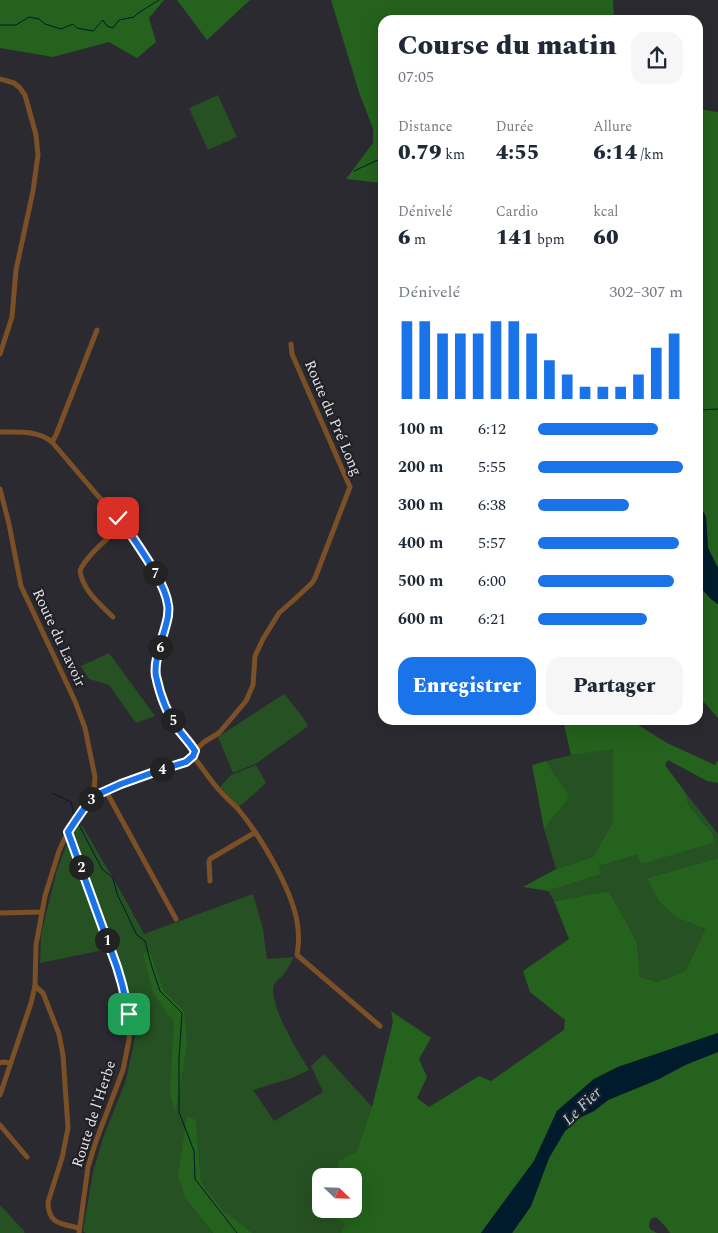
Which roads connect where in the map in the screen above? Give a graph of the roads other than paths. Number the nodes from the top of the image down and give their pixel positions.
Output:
1 (0, 79) edge
2 (97, 330) dead end
3 (290, 344) dead end
4 (0, 354) edge
5 (0, 432) edge
6 (52, 442) junction
7 (0, 489) edge
8 (124, 524) junction
9 (113, 617) dead end
10 (194, 754) junction
11 (106, 791) junction
12 (92, 797) junction
13 (68, 832) junction
14 (254, 832) junction
15 (210, 882) dead end
16 (41, 912) junction
17 (0, 913) edge
18 (176, 919) dead end
19 (35, 986) junction
20 (380, 1026) dead end
21 (0, 1063) edge
22 (11, 1063) junction
23 (0, 1095) edge
24 (0, 1125) edge
25 (27, 1157) dead end
26 (78, 1230) edge

1 - 4 street
2 - 6 street
3 - 10 street, Route du Pré Long
5 - 6 street
6 - 8 street
7 - 12 street, Route du Lavoir
8 - 9 street
8 - 10 street
10 - 11 street, Route du Pré Long
10 - 14 street
11 - 12 street, Route du Pré Long
11 - 18 street
12 - 13 street
13 - 16 street
13 - 26 street, Route de l'Herbe
14 - 15 street
14 - 20 street
16 - 17 street
16 - 19 street
19 - 22 street
19 - 26 street
21 - 22 street
22 - 23 street
24 - 25 street

